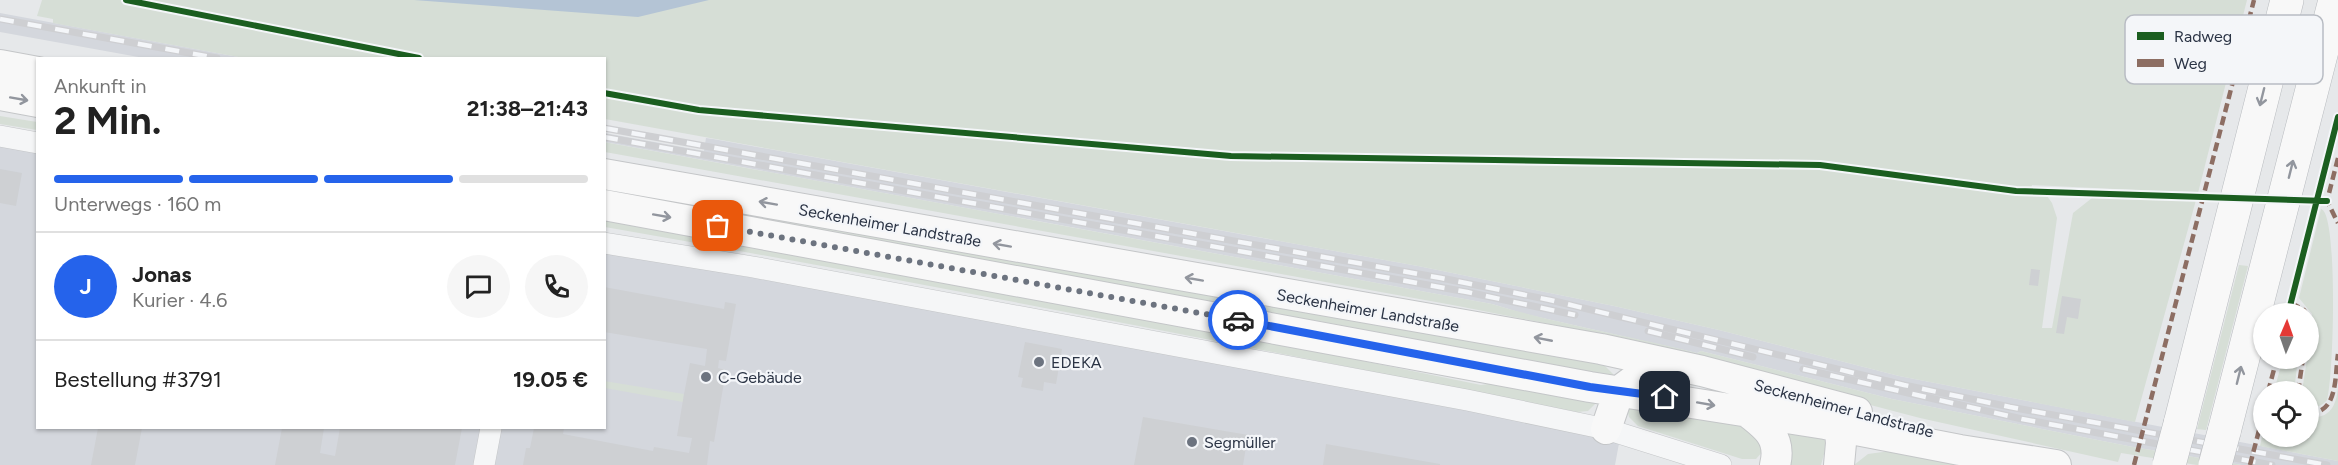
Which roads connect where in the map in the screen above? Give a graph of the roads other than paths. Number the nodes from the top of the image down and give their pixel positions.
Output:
1 (2287, 0) edge
2 (2335, 0) edge
3 (2283, 15) edge
4 (2323, 46) edge
5 (0, 65) edge
6 (36, 72) edge
7 (2266, 84) edge
8 (2313, 84) edge
9 (0, 95) edge
10 (36, 102) edge
11 (0, 136) edge
12 (36, 143) edge
13 (606, 174) edge
14 (606, 205) edge
15 (606, 243) edge
16 (1702, 371) junction
17 (1619, 391) junction
18 (1746, 411) junction
19 (1839, 417) junction
20 (491, 429) edge
21 (1606, 429) junction
22 (1889, 437) junction
23 (2019, 458) junction
24 (1839, 464) edge
25 (484, 465) edge
26 (1721, 465) edge
27 (1775, 465) edge
28 (2056, 465) edge
29 (2169, 465) edge
30 (2215, 465) edge

1 -> 3 highway, bridge
4 -> 2 highway, bridge
5 - 6 main road
7 -> 29 highway, bridge
30 -> 8 highway, bridge
9 -> 10 main road
11 - 12 street
16 -> 13 main road, Seckenheimer Landstraße
14 -> 17 main road, Seckenheimer Landstraße
15 - 21 street
16 - 17 main road
16 - 19 main road, Seckenheimer Landstraße
17 -> 18 main road, Seckenheimer Landstraße
17 - 21 main road
18 - 19 main road, Seckenheimer Landstraße
18 - 27 main road
19 - 22 main road, Seckenheimer Landstraße
19 - 23 main road, Seckenheimer Landstraße
19 - 24 main road
20 - 25 street
21 - 26 street
22 - 23 main road, Seckenheimer Landstraße
22 - 24 main road
23 - 28 main road, Seckenheimer Landstraße

